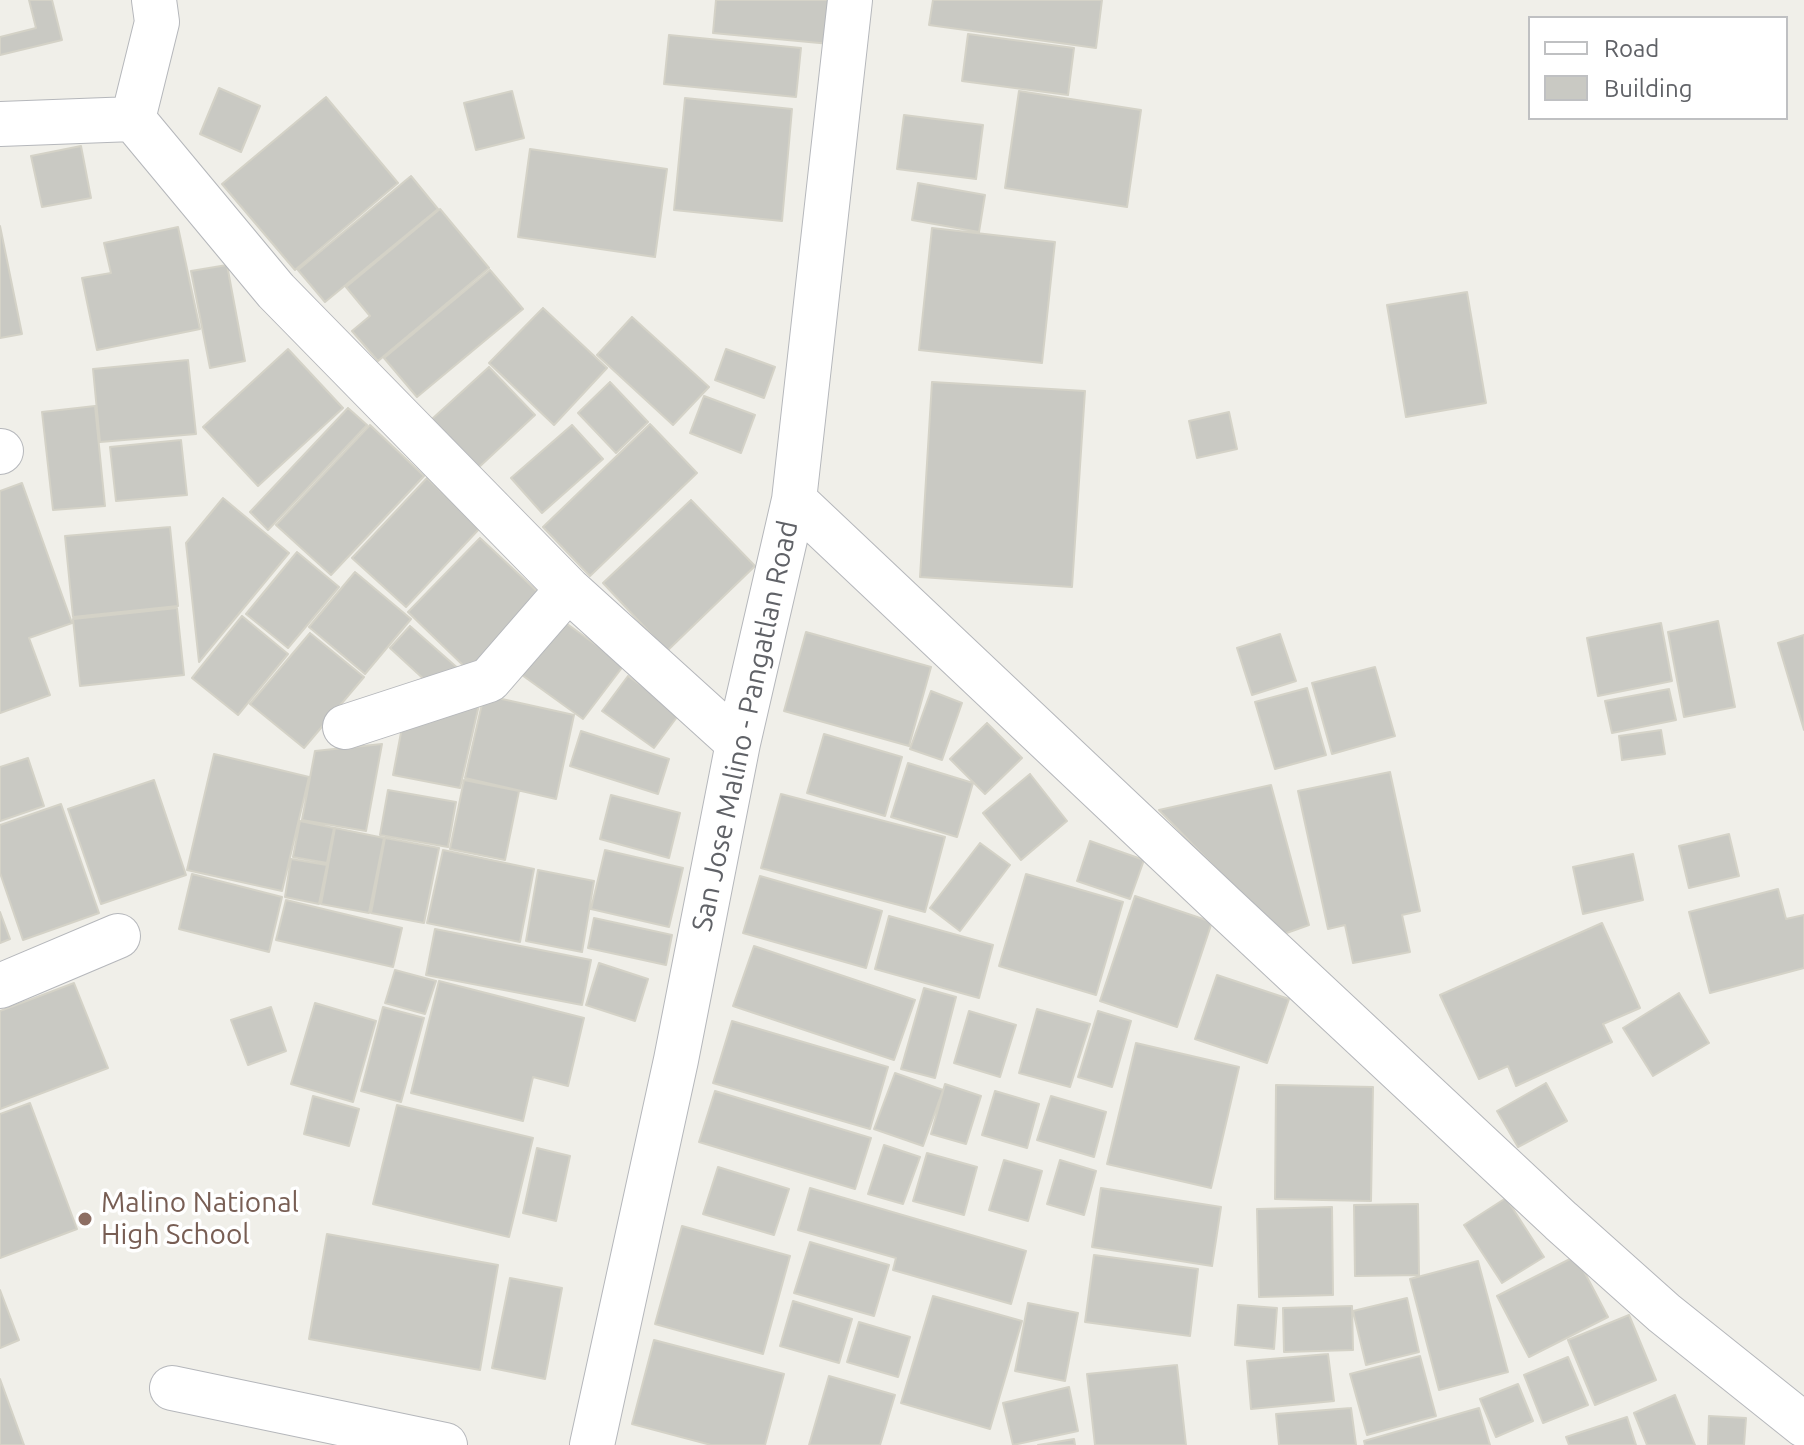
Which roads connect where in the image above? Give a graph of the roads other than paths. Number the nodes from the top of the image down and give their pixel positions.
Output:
1 (154, 0) edge
2 (850, 0) edge
3 (133, 119) junction
4 (0, 124) edge
5 (794, 500) junction
6 (568, 589) junction
7 (345, 727) dead end
8 (738, 743) junction
9 (118, 936) dead end
10 (0, 986) edge
11 (172, 1388) dead end
12 (1804, 1425) edge
13 (445, 1445) edge
14 (592, 1445) edge

1 - 3 street
2 - 5 street, San Jose Malino - Pangatlan Road
3 - 4 street
3 - 6 street
5 - 8 street, San Jose Malino - Pangatlan Road
5 - 12 street
6 - 7 street
6 - 8 street
8 - 14 street, San Jose Malino - Pangatlan Road
9 - 10 street
11 - 13 street

